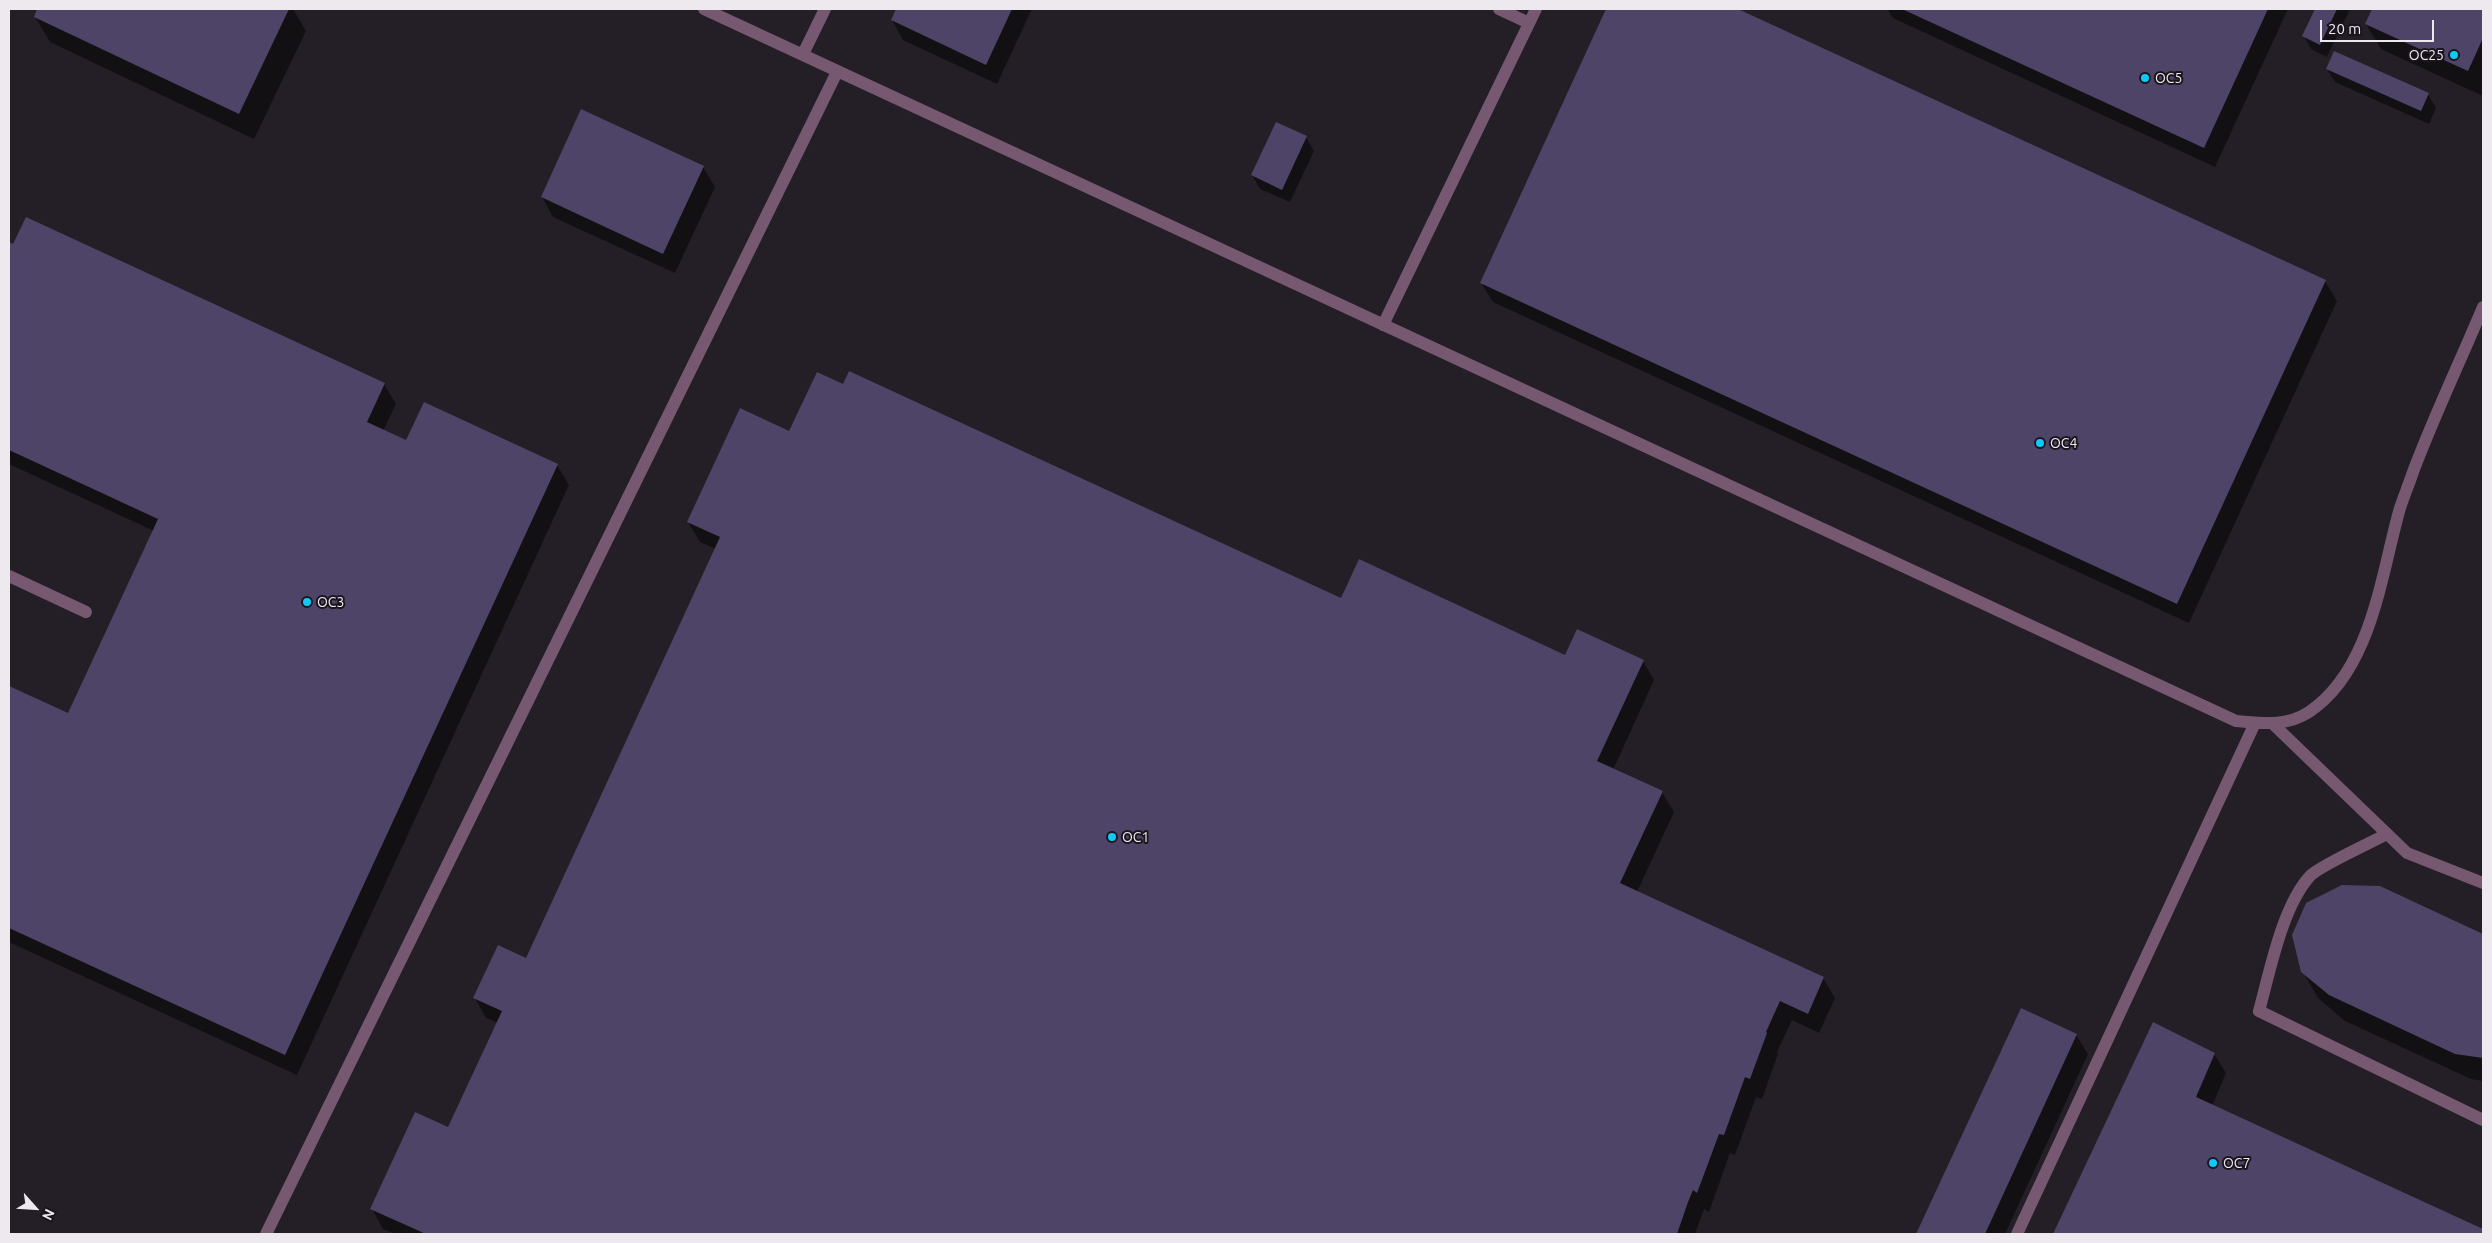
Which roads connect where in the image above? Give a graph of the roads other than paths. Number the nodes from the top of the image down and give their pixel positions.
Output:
1 (704, 9) edge
2 (825, 9) edge
3 (1499, 9) edge
4 (1536, 9) edge
5 (1530, 23) junction
6 (803, 54) junction
7 (837, 72) junction
8 (2483, 307) edge
9 (1383, 325) junction
10 (9, 576) edge
11 (86, 612) dead end
12 (2255, 723) junction
13 (2274, 725) junction
14 (2387, 834) junction
15 (2483, 883) edge
16 (2483, 1120) edge
17 (266, 1234) edge
18 (2017, 1234) edge

1 - 6 lane
2 - 6 lane
3 - 5 lane
4 - 5 lane
5 - 9 lane
6 - 7 lane
7 - 9 lane
7 - 17 lane
8 - 13 lane
9 - 12 lane
10 - 11 lane
12 - 13 lane
12 - 18 lane
13 - 14 lane
14 - 15 lane
14 - 16 lane

